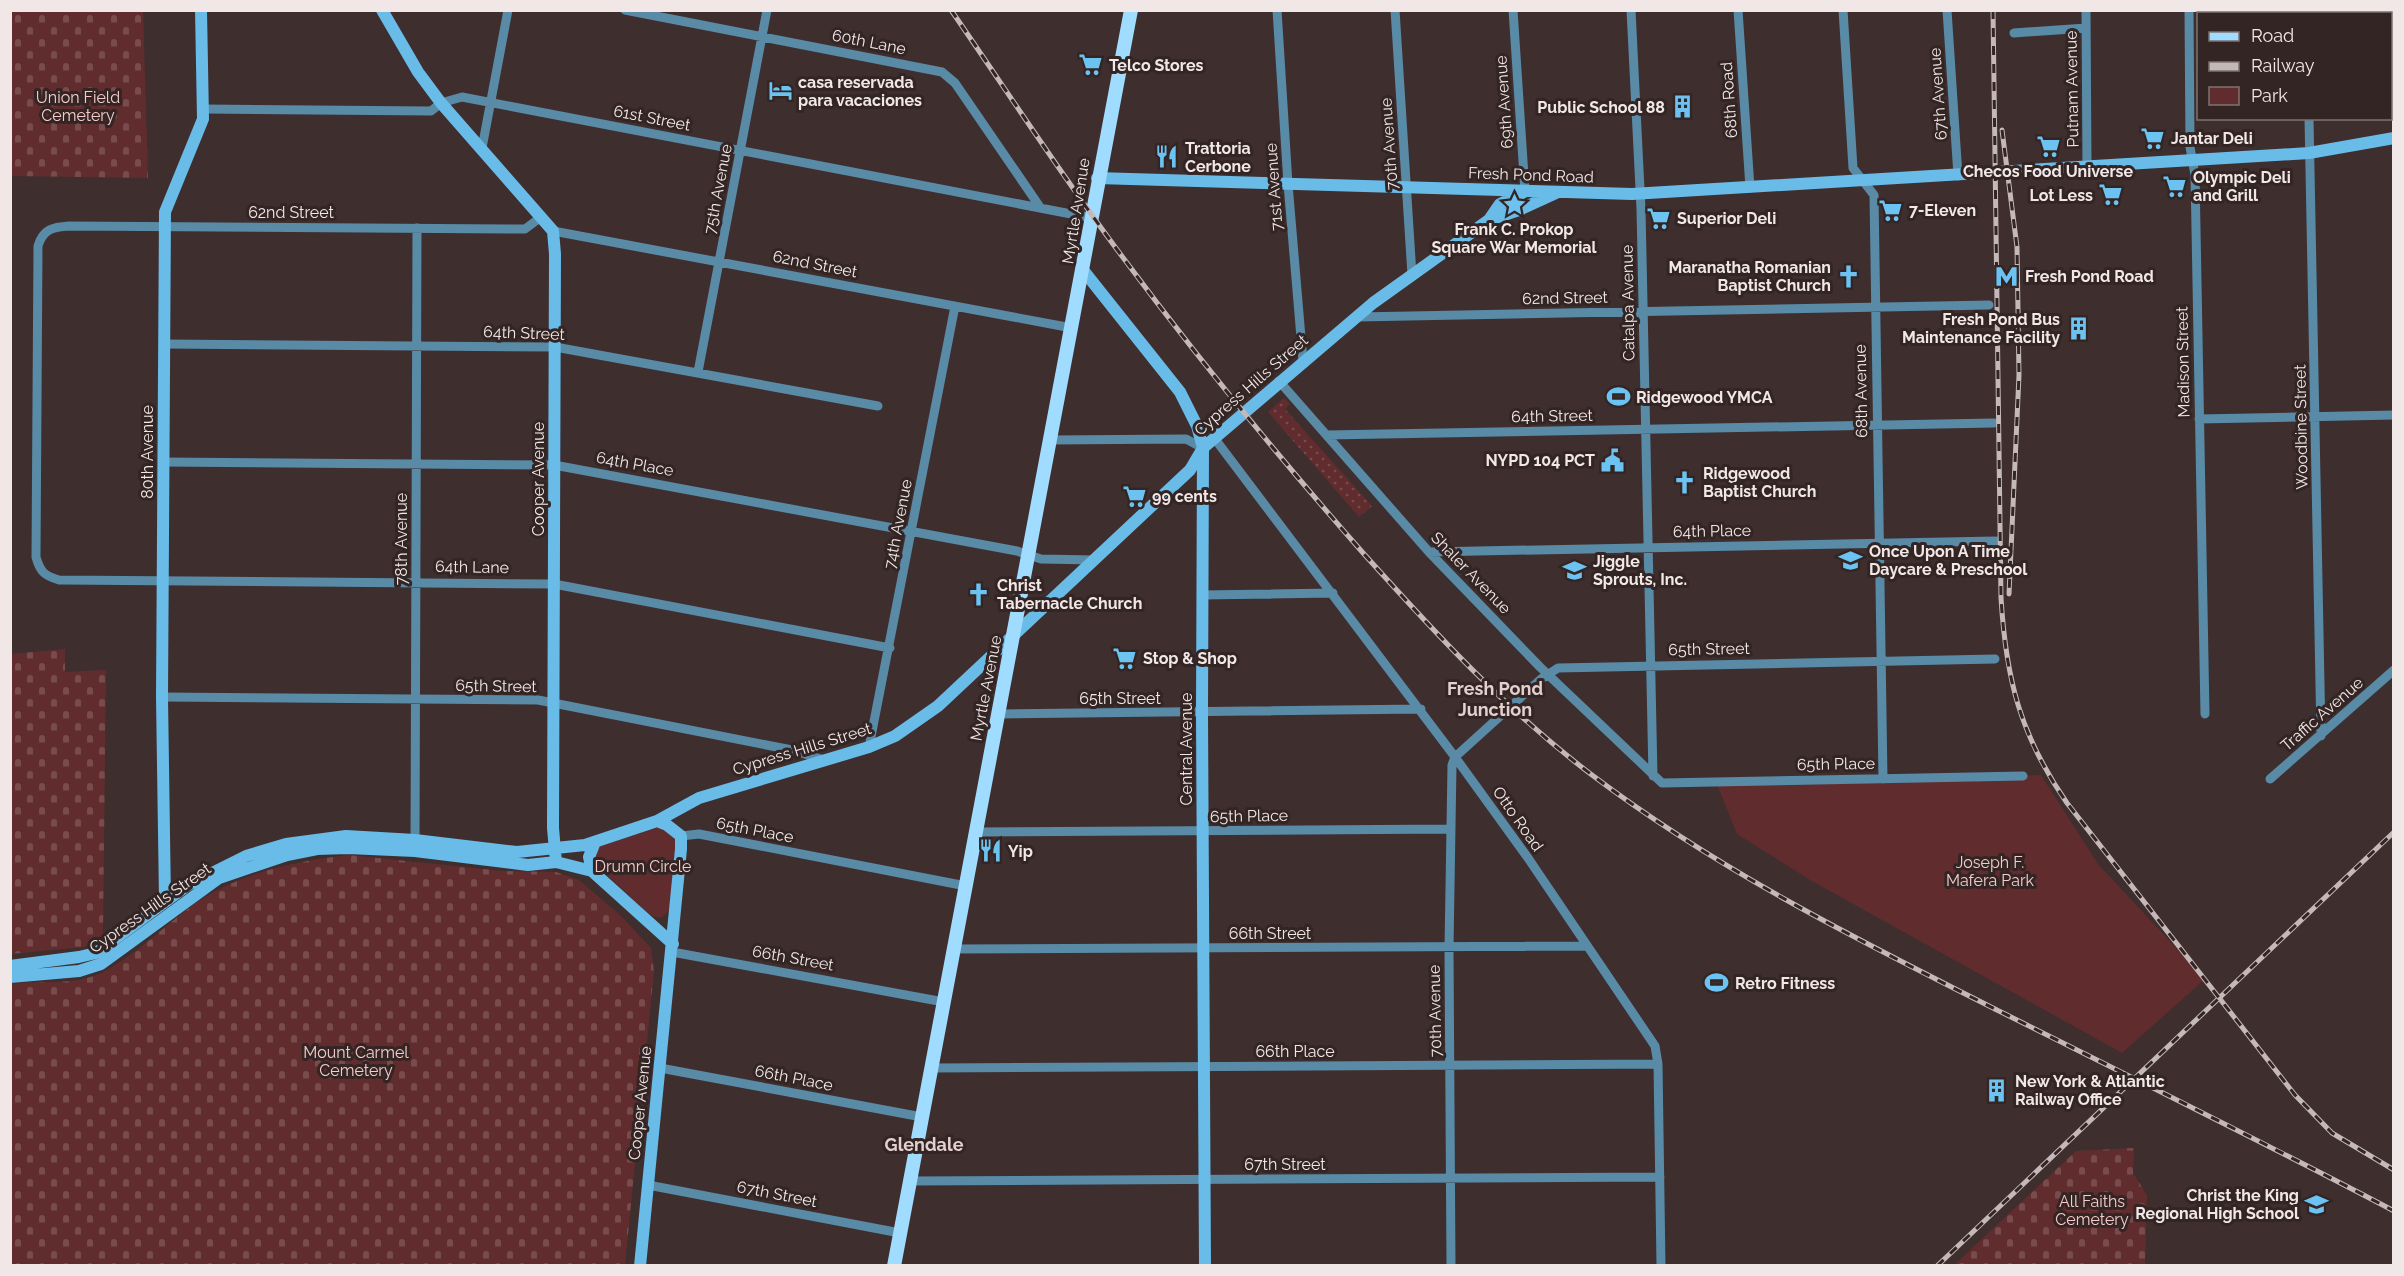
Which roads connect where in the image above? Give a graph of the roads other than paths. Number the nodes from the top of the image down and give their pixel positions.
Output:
1 (201, 10) edge
2 (382, 10) edge
3 (508, 10) edge
4 (625, 10) edge
5 (767, 10) edge
6 (1131, 10) edge
7 (1277, 10) edge
8 (1395, 10) edge
9 (1513, 10) edge
10 (1631, 10) edge
11 (1738, 10) edge
12 (1843, 10) edge
13 (1947, 10) edge
14 (2086, 10) edge
15 (2189, 10) edge
16 (2086, 28) junction
17 (2014, 33) dead end
18 (762, 37) junction
19 (441, 103) junction
20 (491, 103) junction
21 (205, 109) junction
22 (2309, 120) edge
23 (2394, 138) edge
24 (482, 148) junction
25 (740, 150) junction
26 (2309, 153) junction
27 (2192, 161) junction
28 (2088, 167) junction
29 (1958, 176) junction
30 (1098, 178) junction
31 (1863, 181) junction
32 (1288, 184) junction
33 (1407, 188) junction
34 (1749, 188) junction
35 (1525, 191) junction
36 (1558, 192) junction
37 (1641, 194) junction
38 (1040, 207) junction
39 (542, 217) junction
40 (1092, 218) junction
41 (1489, 220) junction
42 (165, 226) junction
43 (417, 228) junction
44 (554, 231) junction
45 (719, 261) junction
46 (1083, 270) junction
47 (1412, 275) junction
48 (1989, 305) dead end
49 (954, 306) junction
50 (1874, 307) junction
51 (1643, 311) junction
52 (1357, 317) junction
53 (1072, 328) junction
54 (164, 344) junction
55 (417, 346) junction
56 (555, 347) junction
57 (1303, 361) junction
58 (698, 372) junction
59 (1279, 381) junction
60 (878, 406) dead end
61 (2394, 415) edge
62 (2316, 416) junction
63 (2199, 419) junction
64 (1994, 423) dead end
65 (1876, 425) junction
66 (1645, 429) junction
67 (1327, 435) junction
68 (1215, 439) junction
69 (1051, 440) junction
70 (1203, 448) junction
71 (163, 462) junction
72 (417, 464) junction
73 (554, 465) junction
74 (912, 531) junction
75 (1996, 541) dead end
76 (1879, 543) junction
77 (1647, 547) junction
78 (1429, 552) junction
79 (1028, 555) junction
80 (1095, 560) junction
81 (48, 577) joint
82 (162, 580) junction
83 (416, 581) junction
84 (554, 584) junction
85 (1333, 594) junction
86 (1202, 595) junction
87 (1012, 637) junction
88 (890, 648) junction
89 (1995, 659) dead end
90 (1881, 661) junction
91 (1650, 665) junction
92 (2394, 670) edge
93 (1548, 675) junction
94 (162, 697) junction
95 (416, 699) junction
96 (553, 703) junction
97 (1421, 709) junction
98 (1202, 713) junction
99 (998, 714) junction
100 (2205, 714) dead end
101 (2321, 736) junction
102 (869, 747) junction
103 (1455, 757) junction
104 (824, 760) junction
105 (1653, 776) junction
106 (2023, 776) dead end
107 (1883, 778) junction
108 (2270, 779) dead end
109 (657, 821) junction
110 (1450, 829) junction
111 (1203, 831) junction
112 (976, 832) junction
113 (681, 836) junction
114 (595, 842) junction
115 (415, 846) junction
116 (555, 848) junction
117 (556, 862) junction
118 (592, 871) junction
119 (966, 886) junction
120 (165, 901) junction
121 (1586, 946) junction
122 (672, 948) junction
123 (1449, 948) junction
124 (954, 949) junction
125 (1203, 949) junction
126 (10, 966) edge
127 (10, 977) edge
128 (944, 1002) junction
129 (1658, 1064) junction
130 (1450, 1065) junction
131 (1204, 1066) junction
132 (660, 1068) junction
133 (932, 1068) junction
134 (922, 1117) junction
135 (1660, 1177) junction
136 (1451, 1179) junction
137 (1204, 1180) junction
138 (910, 1181) junction
139 (648, 1185) junction
140 (900, 1233) junction
141 (640, 1266) edge
142 (894, 1266) edge
143 (1205, 1266) edge
144 (1451, 1266) edge
145 (1661, 1266) edge

1 - 21 main road, 80th Avenue
2 - 19 main road
3 - 20 street
4 - 18 street, 60th Lane
5 - 18 street, 75th Avenue
6 - 30 main road, Myrtle Avenue
7 - 32 street, 71st Avenue
8 - 33 street, 70th Avenue
9 - 35 street, 69th Avenue
10 - 37 street, Catalpa Avenue
11 - 34 street, 68th Road
12 - 31 street, 68th Avenue
13 - 29 street, 67th Avenue
14 - 16 street, Putnam Avenue
15 - 27 street, Madison Street
16 - 17 street
16 - 28 street, Putnam Avenue
18 - 25 street, 75th Avenue
18 - 38 street, 60th Lane
19 - 20 street, 61st Street
19 - 21 street, 61st Street
19 - 24 main road
20 - 24 street
20 - 25 street, 61st Street
21 - 42 main road, 80th Avenue
22 - 26 street, Woodbine Street
23 - 26 main road, Fresh Pond Road
24 - 39 main road
25 - 38 street, 61st Street
25 - 45 street, 75th Avenue
26 - 27 main road, Fresh Pond Road
26 - 62 street, Woodbine Street
27 - 28 main road, Fresh Pond Road
27 - 63 street, Madison Street
28 - 29 main road, Fresh Pond Road
29 - 31 main road, Fresh Pond Road
30 - 32 main road, Fresh Pond Road
30 - 40 main road, Myrtle Avenue
31 - 34 main road, Fresh Pond Road
31 - 50 street, 68th Avenue
32 - 33 main road, Fresh Pond Road
32 - 57 street, 71st Avenue
33 - 35 main road, Fresh Pond Road
33 - 47 street, 70th Avenue
34 - 37 main road, Fresh Pond Road
35 - 36 main road, Fresh Pond Road
35 - 41 main road, Cypress Hills Street
36 - 37 main road, Fresh Pond Road
36 - 41 main road, Cypress Hills Street
37 - 51 street, Catalpa Avenue
38 - 40 street, 61st Street
39 - 43 street, 62nd Street
39 - 44 main road
40 - 46 main road, Myrtle Avenue
41 - 47 main road, Cypress Hills Street
42 - 43 street, 62nd Street
42 - 54 main road, 80th Avenue
42 - 81 street, 62nd Street
43 - 55 street, 78th Avenue
44 - 45 street, 62nd Street
44 - 56 main road, Cooper Avenue
45 - 49 street, 62nd Street
45 - 58 street, 75th Avenue
46 - 53 main road, Myrtle Avenue
46 - 70 main road, Central Avenue
47 - 52 main road, Cypress Hills Street
48 - 50 street, 62nd Street
49 - 53 street, 62nd Street
49 - 74 street, 74th Avenue
50 - 51 street, 62nd Street
50 - 65 street, 68th Avenue
51 - 52 street, 62nd Street
51 - 66 street, Catalpa Avenue
52 - 57 main road, Cypress Hills Street
53 - 69 main road, Myrtle Avenue
54 - 55 street, 64th Street
54 - 71 main road, 80th Avenue
55 - 56 street, 64th Street
55 - 72 street, 78th Avenue
56 - 58 street, 64th Street
56 - 73 main road, Cooper Avenue
57 - 59 main road, Cypress Hills Street
58 - 60 street, 64th Street
59 - 67 street, Shaler Avenue
59 - 68 main road, Cypress Hills Street
61 - 62 street
62 - 63 street
62 - 101 street, Woodbine Street
63 - 100 street, Madison Street
64 - 65 street, 64th Street
65 - 66 street, 64th Street
65 - 76 street, 68th Avenue
66 - 67 street, 64th Street
66 - 77 street, Catalpa Avenue
67 - 78 street, Shaler Avenue
68 - 70 main road, Cypress Hills Street
68 - 85 street, Otto Road
69 - 70 street
69 - 79 main road, Myrtle Avenue
70 - 80 main road, Cypress Hills Street
70 - 86 main road, Central Avenue
71 - 72 street, 64th Place
71 - 82 main road, 80th Avenue
72 - 73 street, 64th Place
72 - 83 street, 78th Avenue
73 - 74 street, 64th Place
73 - 84 main road, Cooper Avenue
74 - 79 street, 64th Place
74 - 88 street, 74th Avenue
75 - 76 street, 64th Place
76 - 77 street, 64th Place
76 - 90 street, 68th Avenue
77 - 78 street, 64th Place
77 - 91 street, Catalpa Avenue
78 - 93 street, Shaler Avenue
79 - 80 street, 64th Place
79 - 87 main road, Myrtle Avenue
80 - 87 main road, Cypress Hills Street
81 - 82 street, 64th Lane
82 - 83 street, 64th Lane
82 - 94 main road, 80th Avenue
83 - 84 street, 64th Lane
83 - 95 street, 78th Avenue
84 - 88 street, 64th Lane
84 - 96 main road, Cooper Avenue
85 - 86 street
85 - 97 street, Otto Road
86 - 98 main road, Central Avenue
87 - 99 main road, Myrtle Avenue
87 - 102 main road, Cypress Hills Street
88 - 102 street, 74th Avenue
89 - 90 street, 65th Street
90 - 91 street, 65th Street
90 - 107 street, 68th Avenue
91 - 93 street, 65th Street
91 - 105 street, Catalpa Avenue
92 - 101 street, Traffic Avenue
93 - 103 street, 65th Street
93 - 105 street, Shaler Avenue
94 - 95 street, 65th Street
94 - 120 main road, 80th Avenue
95 - 96 street, 65th Street
95 - 115 street, 78th Avenue
96 - 104 street, 65th Street
96 - 116 main road, Cooper Avenue
97 - 98 street, 65th Street
97 - 103 street, Otto Road
98 - 99 street, 65th Street
98 - 111 main road, Central Avenue
99 - 112 main road, Myrtle Avenue
101 - 108 street, Traffic Avenue
102 - 104 main road, Cypress Hills Street
103 - 110 street, 70th Avenue
103 - 121 street, Otto Road
104 - 109 main road, Cypress Hills Street
105 - 107 street, 65th Place
106 - 107 street, 65th Place
109 - 113 main road
109 - 114 main road, Cypress Hills Street
110 - 111 street, 65th Place
110 - 123 street, 70th Avenue
111 - 112 street, 65th Place
111 - 125 main road, Central Avenue
112 - 119 main road, Myrtle Avenue
113 - 119 street, 65th Place
113 - 122 main road, Cooper Avenue
114 - 116 main road, Cypress Hills Street
114 - 118 main road
115 - 116 main road, Cypress Hills Street
115 - 117 main road, Cypress Hills Street
115 - 120 main road, Cypress Hills Street
115 - 127 main road, Cypress Hills Street
116 - 117 main road, Cooper Avenue
117 - 118 main road
118 - 122 main road
119 - 124 main road, Myrtle Avenue
120 - 126 main road, Cypress Hills Street
121 - 123 street, 66th Street
121 - 129 street, Otto Road
122 - 128 street, 66th Street
122 - 132 main road, Cooper Avenue
123 - 125 street, 66th Street
123 - 130 street, 70th Avenue
124 - 125 street, 66th Street
124 - 128 main road, Myrtle Avenue
125 - 131 main road, Central Avenue
128 - 133 main road, Myrtle Avenue
129 - 130 street, 66th Place
129 - 135 street, Otto Road
130 - 131 street, 66th Place
130 - 136 street, 70th Avenue
131 - 133 street, 66th Place
131 - 137 main road, Central Avenue
132 - 134 street, 66th Place
132 - 139 main road, Cooper Avenue
133 - 134 main road, Myrtle Avenue
134 - 138 main road, Myrtle Avenue
135 - 136 street, 67th Street
135 - 145 street, Otto Road
136 - 137 street, 67th Street
136 - 144 street, 70th Avenue
137 - 138 street, 67th Street
137 - 143 main road, Central Avenue
138 - 140 main road, Myrtle Avenue
139 - 140 street, 67th Street
139 - 141 main road, Cooper Avenue
140 - 142 main road, Myrtle Avenue

